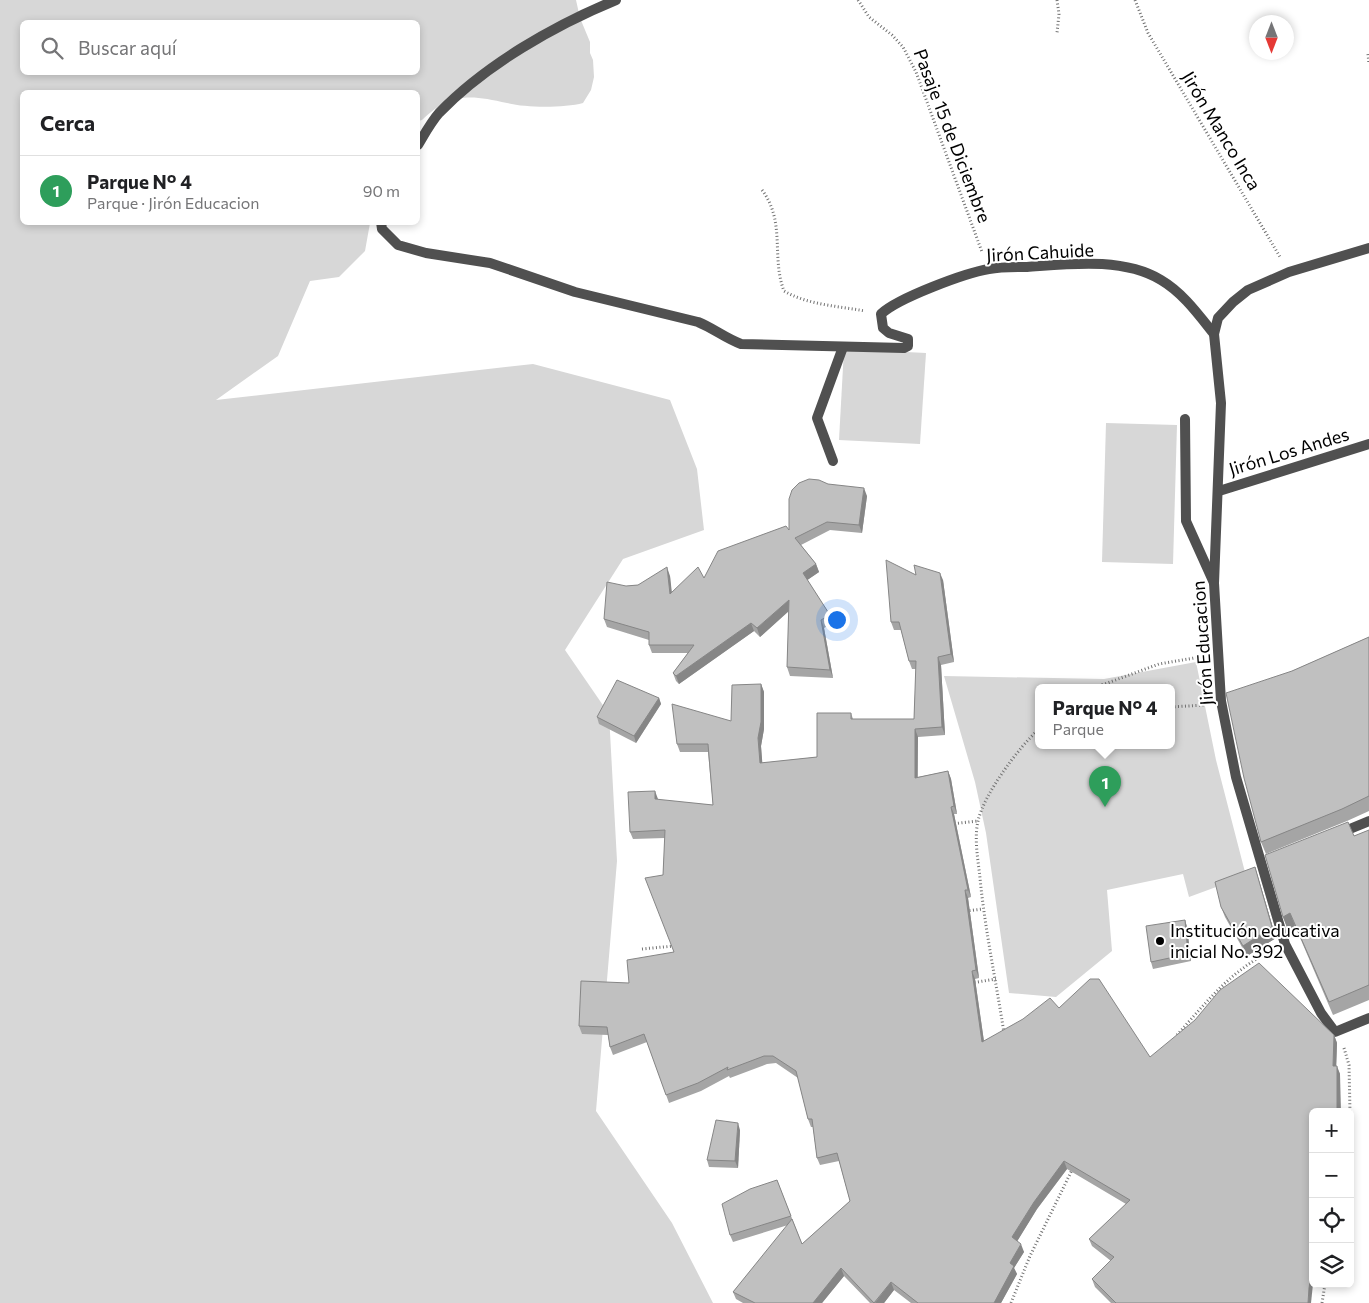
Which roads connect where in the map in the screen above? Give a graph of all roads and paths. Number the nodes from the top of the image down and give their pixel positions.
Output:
1 (616, 0) edge
2 (858, 0) edge
3 (1057, 0) edge
4 (1135, 0) edge
5 (1057, 33) dead end
6 (1368, 54) edge
7 (1369, 64) edge
8 (420, 142) edge
9 (762, 190) dead end
10 (381, 225) edge
11 (1369, 248) edge
12 (989, 269) junction
13 (1289, 272) junction
14 (881, 314) junction
15 (1214, 334) junction
16 (843, 347) junction
17 (1184, 419) dead end
18 (1369, 444) edge
19 (832, 460) dead end
20 (1219, 491) junction
21 (1214, 583) junction
22 (1218, 654) junction
23 (1105, 684) edge
24 (1226, 699) junction
25 (1175, 707) edge
26 (1035, 733) edge
27 (978, 821) junction
28 (1369, 821) edge
29 (949, 825) edge
30 (1333, 835) edge
31 (983, 909) junction
32 (963, 912) edge
33 (1285, 944) junction
34 (681, 945) edge
35 (642, 950) dead end
36 (996, 978) junction
37 (967, 984) edge
38 (1369, 1018) edge
39 (1335, 1032) junction
40 (1174, 1038) edge
41 (1006, 1042) edge
42 (1350, 1108) edge
43 (1073, 1169) edge
44 (1324, 1288) edge
45 (1011, 1303) edge
46 (1322, 1303) edge

1 - 8 street
2 - 12 path, Pasaje 15 de Diciembre
3 - 5 path
4 - 13 path, Jirón Manco Inca
6 - 7 path
9 - 14 path
10 - 16 street
11 - 13 street, Jirón Educacion
12 - 14 street, Jirón Cahuide
12 - 15 street, Jirón Cahuide
13 - 15 street, Jirón Educacion
14 - 16 street
15 - 20 street, Jirón Educacion
16 - 19 street
17 - 21 street
18 - 20 street, Jirón Los Andes
20 - 21 street, Jirón Educacion
21 - 22 street, Jirón Educacion
22 - 23 path
22 - 24 street, Jirón Educacion
24 - 25 path
24 - 33 street, Jirón Educacion
26 - 27 path
27 - 29 path
27 - 31 path
28 - 30 street
31 - 32 path
31 - 36 path
33 - 39 street, Jirón Educacion
33 - 40 path
34 - 35 path
36 - 37 path
36 - 41 path
38 - 39 street
39 - 42 path
43 - 45 path
44 - 46 path

